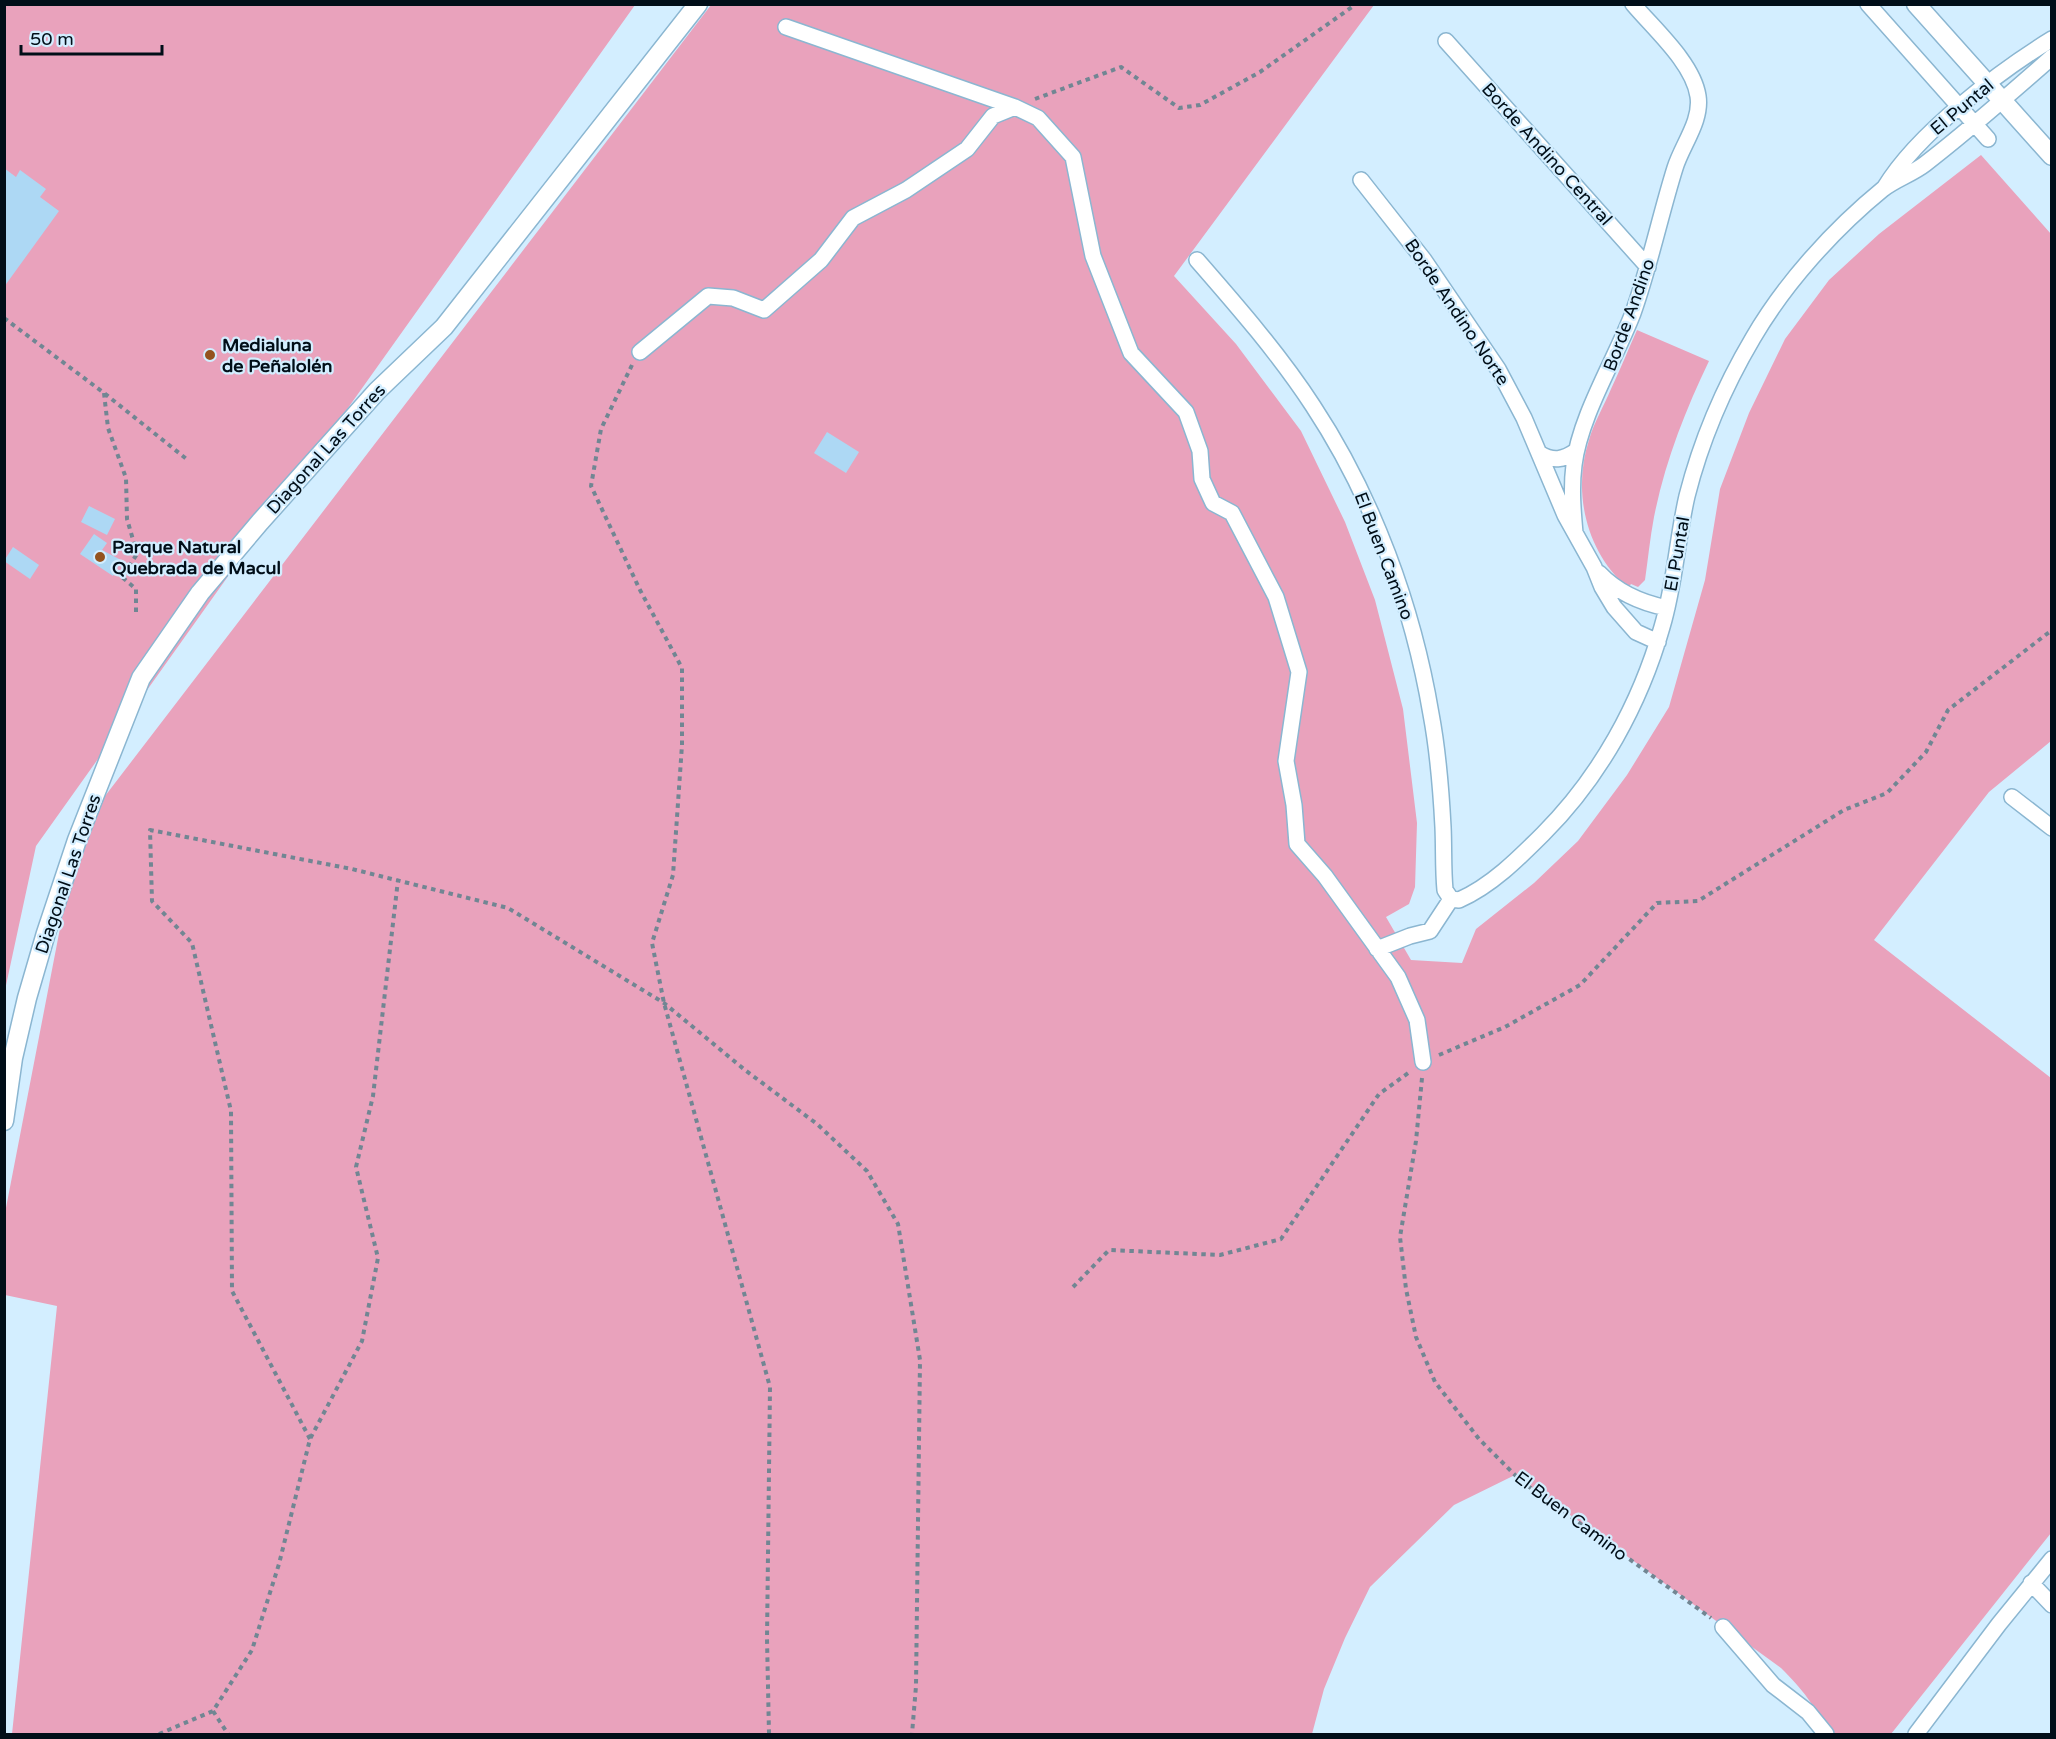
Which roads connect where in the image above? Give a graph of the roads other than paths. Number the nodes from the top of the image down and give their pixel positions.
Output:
1 (698, 4) edge
2 (1633, 4) edge
3 (1868, 4) edge
4 (1916, 4) edge
5 (786, 27) dead end
6 (2052, 39) edge
7 (1446, 41) dead end
8 (2052, 57) edge
9 (1988, 84) junction
10 (2002, 99) junction
11 (1015, 107) junction
12 (1960, 107) junction
13 (1974, 123) junction
14 (1988, 139) dead end
15 (2052, 156) edge
16 (1361, 180) dead end
17 (1885, 188) junction
18 (1197, 260) dead end
19 (1648, 267) junction
20 (640, 352) road end
21 (1576, 451) junction
22 (1539, 453) junction
23 (1575, 533) junction
24 (1594, 567) junction
25 (1667, 608) junction
26 (1658, 642) junction
27 (2012, 797) dead end
28 (2052, 828) edge
29 (1451, 899) junction
30 (1377, 949) junction
31 (1423, 1062) road end
32 (4, 1121) edge
33 (2052, 1559) edge
34 (2031, 1583) junction
35 (2052, 1605) edge
36 (1723, 1627) road end
37 (1826, 1734) edge
38 (1916, 1734) edge

1 - 32 street, Diagonal Las Torres
2 - 19 street, Borde Andino
3 - 12 street
4 - 9 street
5 - 11 street
6 - 9 street, El Puntal
7 - 19 street, Borde Andino Central
8 - 10 street, El Puntal
9 - 10 street
9 - 12 street, El Puntal
10 - 13 street, El Puntal
10 - 15 street
11 - 20 street
11 - 30 street
12 - 13 street
12 - 17 street, El Puntal
13 - 14 street
13 - 17 street, El Puntal
16 - 22 street, Borde Andino Norte
17 - 25 street, El Puntal
18 - 29 street, El Buen Camino
19 - 21 street, Borde Andino
21 - 22 street
21 - 23 street, Borde Andino
22 - 23 street, Borde Andino Norte
23 - 24 street, Borde Andino Norte
24 - 25 street
24 - 26 street
25 - 26 street, El Puntal
26 - 29 street, El Puntal
27 - 28 street
29 - 30 street
30 - 31 street
33 - 34 street
34 - 35 street
34 - 38 street
36 - 37 street

